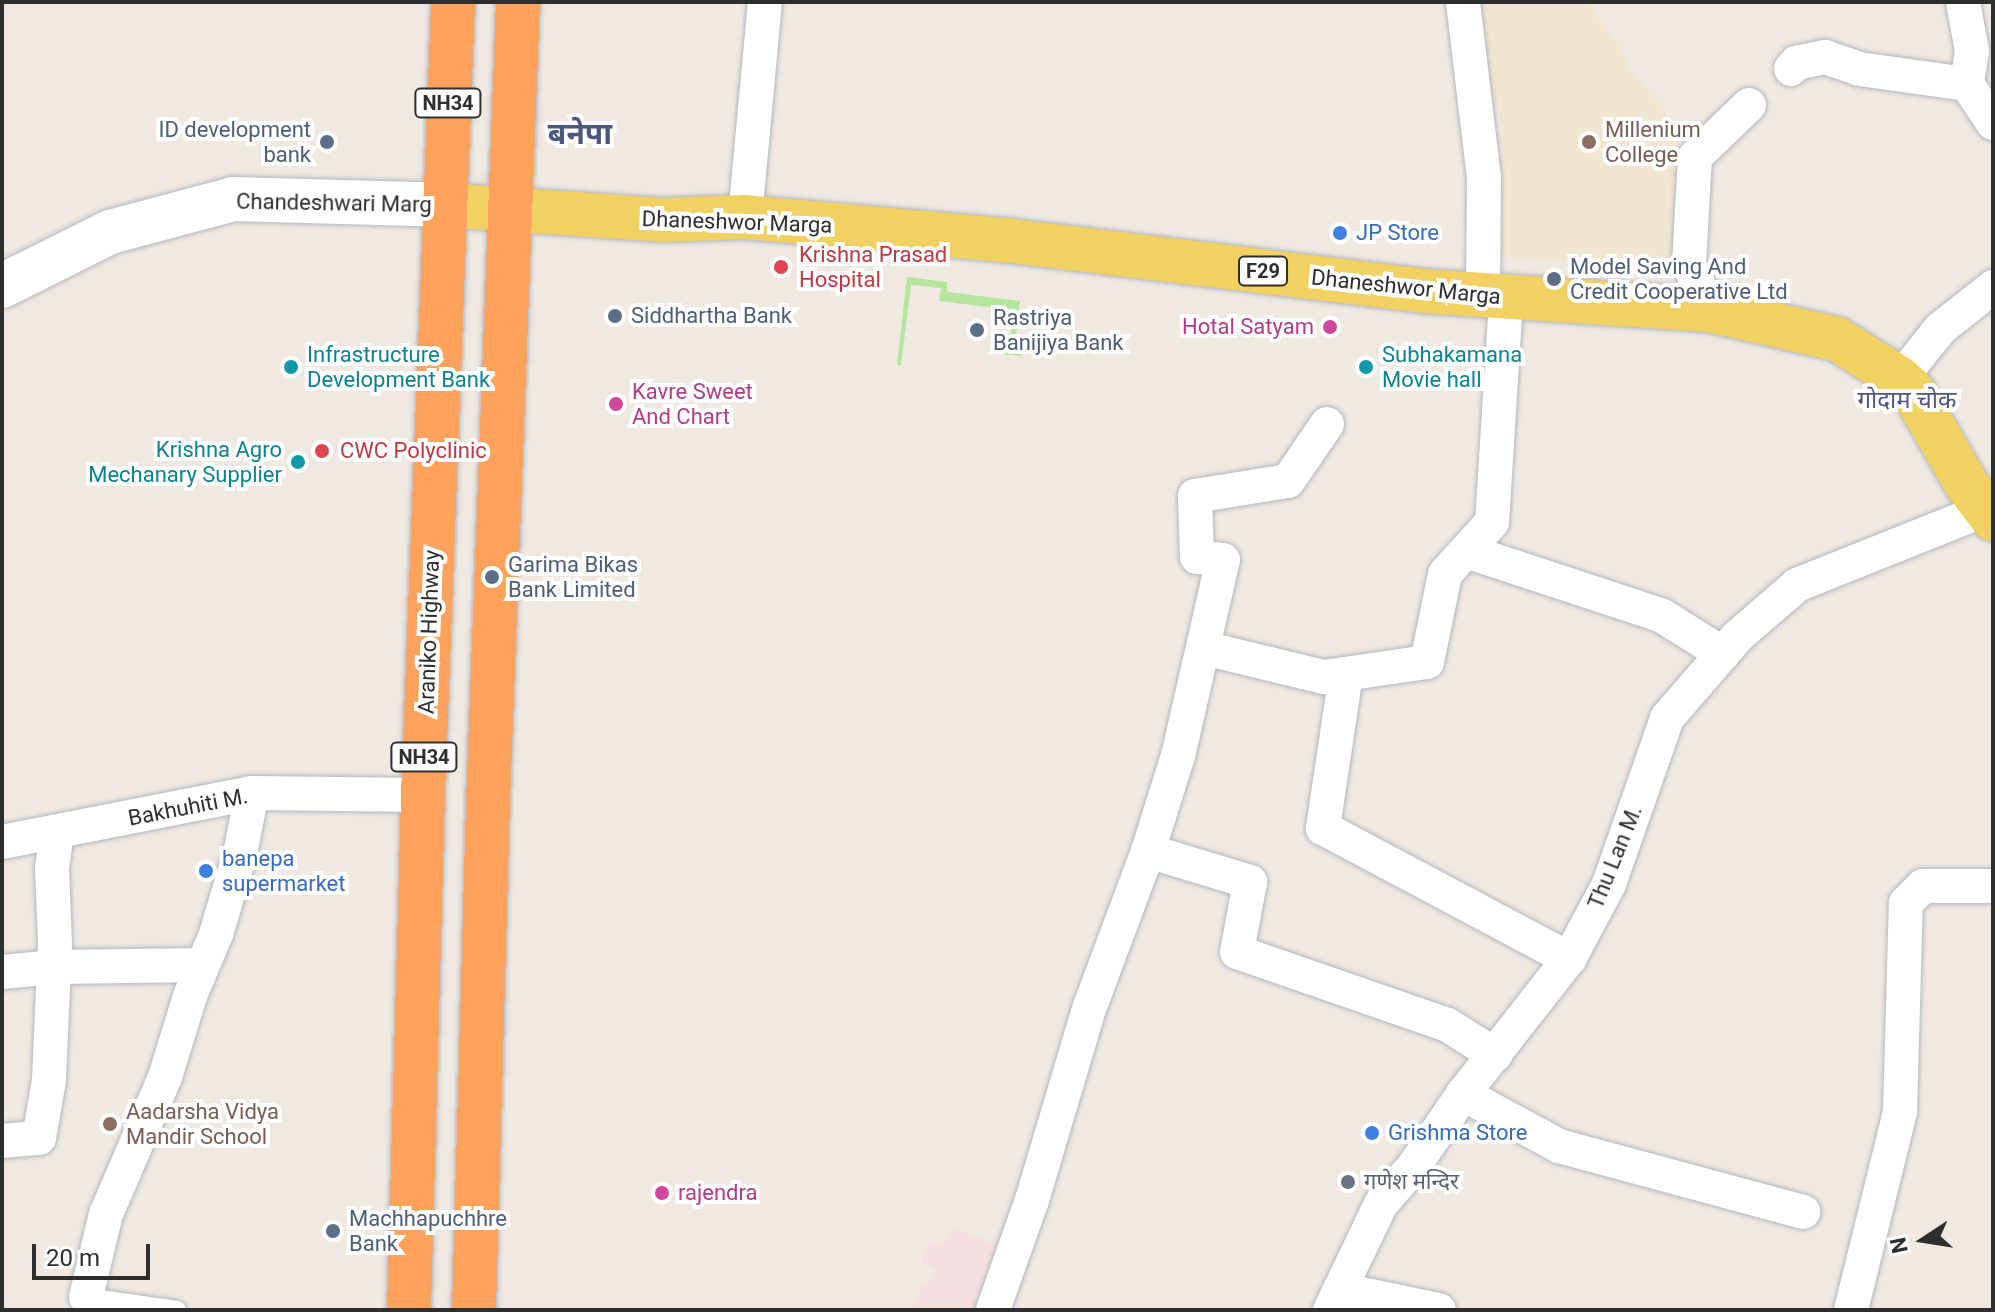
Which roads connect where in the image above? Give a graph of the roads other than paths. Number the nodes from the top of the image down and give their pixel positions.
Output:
1 (453, 2) edge
2 (518, 2) edge
3 (765, 2) edge
4 (1463, 2) edge
5 (1963, 2) edge
6 (1791, 69) dead end
7 (1984, 101) edge
8 (1749, 105) dead end
9 (443, 205) junction
10 (509, 209) junction
11 (745, 217) junction
12 (2, 286) edge
13 (1993, 287) edge
14 (1494, 297) junction
15 (1709, 310) junction
16 (1900, 379) junction
17 (1327, 424) dead end
18 (1990, 514) edge
19 (1466, 551) junction
20 (1204, 648) junction
21 (1723, 654) junction
22 (1346, 674) junction
23 (252, 793) junction
24 (423, 795) junction
25 (57, 832) junction
26 (2, 842) edge
27 (1148, 851) junction
28 (1993, 886) edge
29 (1569, 959) junction
30 (202, 965) junction
31 (55, 967) junction
32 (2, 972) edge
33 (1495, 1055) junction
34 (1463, 1094) junction
35 (2, 1141) edge
36 (1803, 1212) dead end
37 (1336, 1300) edge
38 (84, 1303) edge
39 (177, 1310) edge
40 (409, 1310) edge
41 (474, 1310) edge
42 (993, 1310) edge
43 (1439, 1310) edge
44 (1851, 1310) edge

1 - 9 highway, Araniko Highway / NH34
2 - 10 highway, NH34
3 - 11 street
4 - 14 street
5 - 7 street
6 - 7 street
8 - 15 street
9 - 10 main road, Dhaneshwor Marga / F29
9 - 12 street, Chandeshwari Marg
9 - 24 highway, Araniko Highway / NH34
10 - 11 main road, Dhaneshwor Marga / F29
10 - 41 highway, NH34
11 - 14 main road, Dhaneshwor Marga / F29
13 - 16 street
14 - 15 main road, Dhaneshwor Marga / F29
14 - 19 street
15 - 16 main road, Dhaneshwor Marga / F29
16 - 18 main road, Dhaneshwor Marga / F29
17 - 20 street
18 - 21 street, Thu Lan M.
19 - 21 street
19 - 22 street
20 - 22 street
20 - 27 street
21 - 29 street, Thu Lan M.
22 - 29 street
23 - 24 street, Bakhuhiti M.
23 - 25 street, Bakhuhiti M.
23 - 30 street
24 - 40 highway, Araniko Highway / NH34
25 - 26 street, Bakhuhiti M.
25 - 31 street
27 - 33 street
27 - 42 street
28 - 44 street
29 - 33 street, Thu Lan M.
30 - 31 street
30 - 38 street
31 - 32 street
31 - 35 street
33 - 34 street, Thu Lan M.
34 - 36 street
34 - 37 street, Thu Lan M.
37 - 43 street
38 - 39 lane

